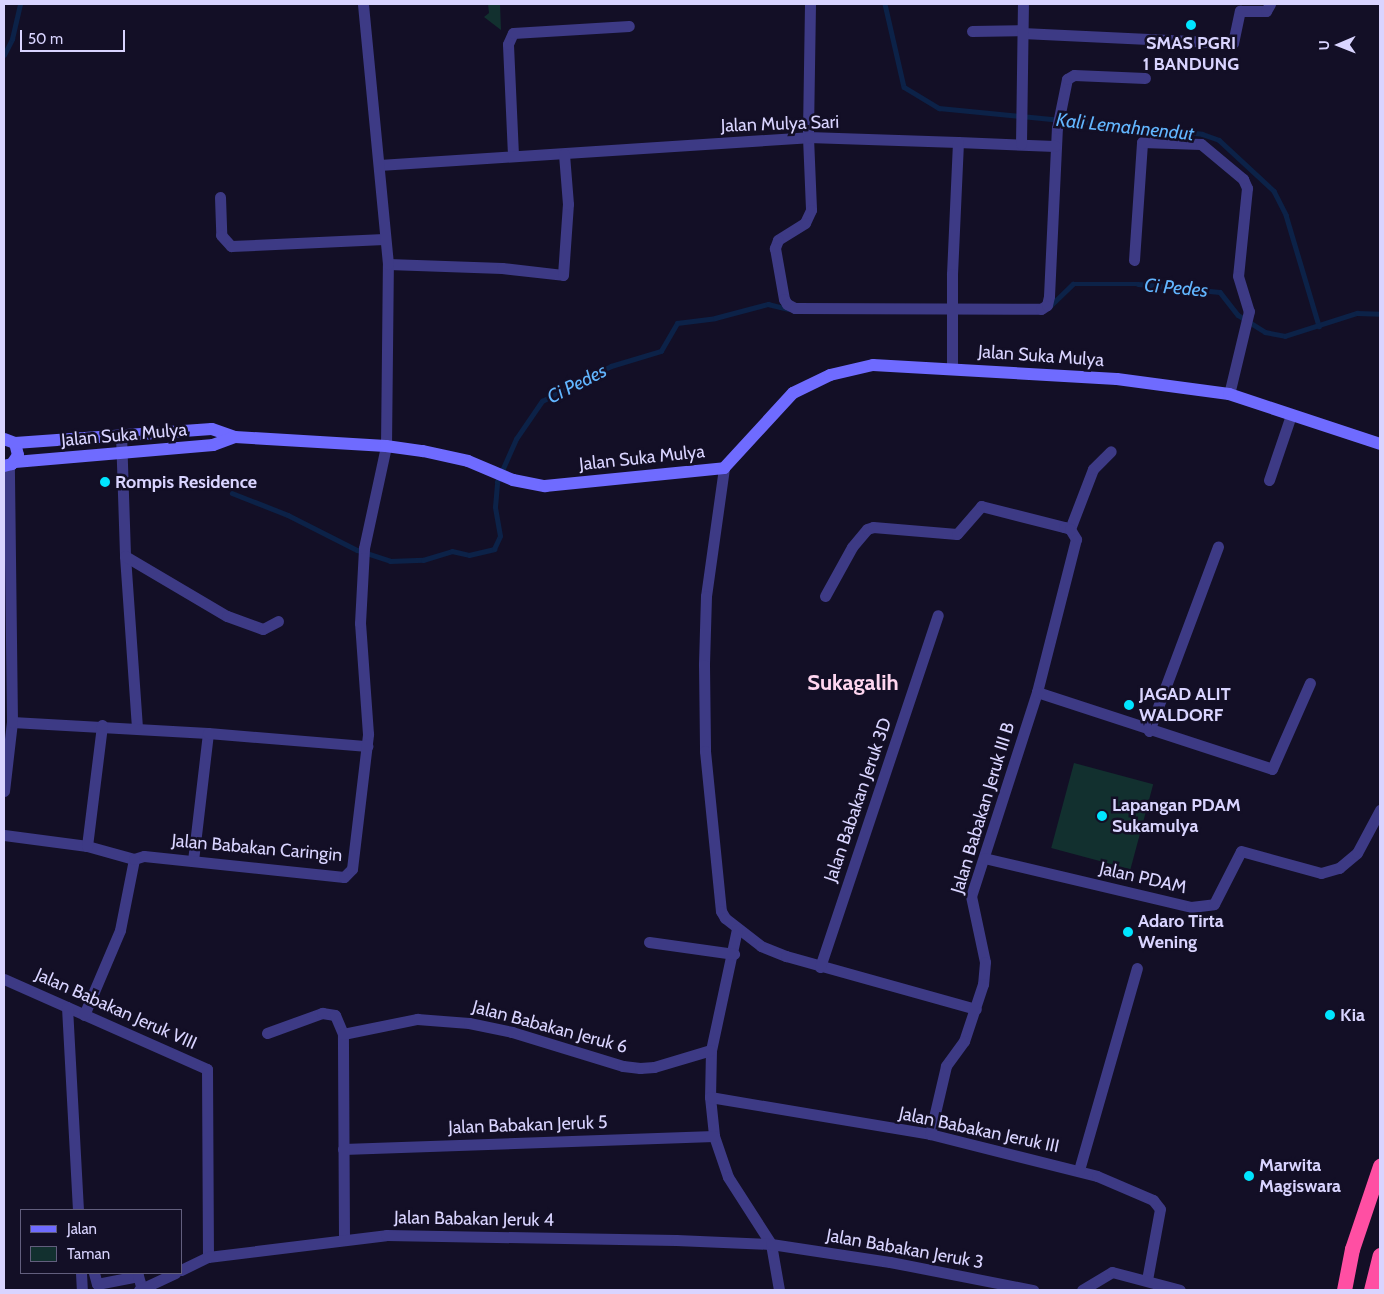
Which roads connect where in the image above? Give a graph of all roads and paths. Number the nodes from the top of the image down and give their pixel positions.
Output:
1 (363, 4) edge
2 (810, 4) edge
3 (1023, 4) edge
4 (1270, 4) edge
5 (629, 26) dead end
6 (972, 31) dead end
7 (1022, 31) junction
8 (1145, 78) dead end
9 (808, 137) junction
10 (958, 142) junction
11 (1021, 144) junction
12 (1055, 146) junction
13 (564, 154) junction
14 (513, 156) junction
15 (379, 165) junction
16 (220, 197) dead end
17 (384, 239) junction
18 (1134, 260) dead end
19 (388, 264) junction
20 (951, 306) junction
21 (952, 368) junction
22 (1229, 394) junction
23 (1291, 415) junction
24 (121, 434) junction
25 (235, 437) junction
26 (10, 441) edge
27 (1380, 444) edge
28 (386, 446) junction
29 (1111, 452) dead end
30 (122, 453) junction
31 (9, 464) edge
32 (724, 468) junction
33 (1269, 480) dead end
34 (1070, 529) junction
35 (1218, 546) dead end
36 (125, 556) junction
37 (7, 584) edge
38 (825, 596) dead end
39 (938, 615) dead end
40 (278, 622) dead end
41 (1310, 683) dead end
42 (1038, 692) junction
43 (12, 722) junction
44 (102, 725) junction
45 (137, 728) junction
46 (1149, 731) junction
47 (208, 733) junction
48 (367, 746) junction
49 (5, 773) edge
50 (4, 791) edge
51 (1380, 810) edge
52 (4, 835) edge
53 (87, 846) junction
54 (984, 858) junction
55 (134, 859) junction
56 (193, 861) junction
57 (737, 929) junction
58 (649, 942) dead end
59 (734, 954) junction
60 (820, 967) junction
61 (1136, 968) dead end
62 (4, 979) edge
63 (67, 1007) junction
64 (976, 1009) junction
65 (84, 1015) junction
66 (268, 1033) dead end
67 (343, 1034) junction
68 (711, 1050) junction
69 (710, 1098) junction
70 (930, 1134) junction
71 (714, 1136) junction
72 (343, 1149) junction
73 (1380, 1166) edge
74 (1079, 1170) junction
75 (78, 1209) edge
76 (344, 1238) junction
77 (771, 1244) junction
78 (1380, 1255) edge
79 (208, 1257) junction
80 (182, 1270) edge
81 (81, 1274) edge
82 (94, 1274) edge
83 (174, 1274) edge
84 (1147, 1280) junction
85 (82, 1290) edge
86 (141, 1290) edge
87 (779, 1290) edge
88 (1033, 1290) edge
89 (1082, 1290) edge
90 (1180, 1290) edge
91 (1344, 1290) edge
92 (1371, 1290) edge

1 - 15 street, Jalan Babakan Caringin
2 - 9 street
3 - 7 street
4 - 7 street
5 - 14 street
6 - 7 street
7 - 11 street
8 - 12 street
9 - 10 street, Jalan Mulya Sari
9 - 13 street, Jalan Mulya Sari
9 - 20 street
10 - 11 street, Jalan Mulya Sari
10 - 20 street
11 - 12 street, Jalan Mulya Sari
12 - 20 street
13 - 14 street, Jalan Mulya Sari
13 - 19 street
14 - 15 street, Jalan Mulya Sari
15 - 17 street, Jalan Babakan Caringin
16 - 17 street
17 - 19 street, Jalan Babakan Caringin
18 - 22 street
19 - 28 street, Jalan Babakan Caringin
20 - 21 street
21 - 22 street, Jalan Suka Mulya
21 - 32 street, Jalan Suka Mulya
22 - 23 street, Jalan Suka Mulya
23 - 27 street, Jalan Suka Mulya
23 - 33 street
24 - 25 street, Jalan Suka Mulya
24 - 26 street, Jalan Suka Mulya
24 - 30 street
25 - 28 street, Jalan Suka Mulya
25 - 30 street, Jalan Suka Mulya
26 - 31 street
28 - 32 street, Jalan Suka Mulya
28 - 48 street, Jalan Babakan Caringin
29 - 34 street
30 - 31 street, Jalan Suka Mulya
30 - 36 street
31 - 37 street
32 - 57 street
34 - 38 street
34 - 42 street, Jalan Babakan Jeruk III B
35 - 46 street
36 - 40 street
36 - 45 street
37 - 43 street
39 - 60 street, Jalan Babakan Jeruk 3D
41 - 46 street
42 - 46 street
42 - 54 street, Jalan Babakan Jeruk III B
43 - 44 street
43 - 49 street
44 - 45 street
44 - 53 street
45 - 47 street
47 - 48 street
47 - 56 street
48 - 56 street, Jalan Babakan Caringin
49 - 50 street
51 - 54 street, Jalan PDAM
52 - 53 street, Jalan Babakan Caringin
53 - 55 street, Jalan Babakan Caringin
54 - 64 street, Jalan Babakan Jeruk III B
55 - 56 street, Jalan Babakan Caringin
55 - 65 street
57 - 59 street
57 - 60 street
58 - 59 street
59 - 68 street
60 - 64 street
61 - 74 street
62 - 63 street, Jalan Babakan Jeruk VIII
63 - 65 street, Jalan Babakan Jeruk VIII
63 - 75 street
64 - 70 street, Jalan Babakan Jeruk III B
65 - 79 street, Jalan Babakan Jeruk VIII
66 - 67 street
67 - 68 street, Jalan Babakan Jeruk 6
67 - 72 street
68 - 69 street
69 - 70 street, Jalan Babakan Jeruk III
69 - 71 street
70 - 74 street, Jalan Babakan Jeruk III
71 - 72 street, Jalan Babakan Jeruk 5
71 - 77 street
72 - 76 street
73 - 91 highway
74 - 84 street, Jalan Babakan Jeruk III
76 - 77 street, Jalan Babakan Jeruk 4
76 - 79 street, Jalan Babakan Jeruk 4
77 - 87 street
77 - 88 street, Jalan Babakan Jeruk 3
78 - 92 highway
79 - 80 street, Jalan Babakan Jeruk 4
81 - 85 street
82 - 86 street
83 - 86 street
84 - 89 street
84 - 90 street

